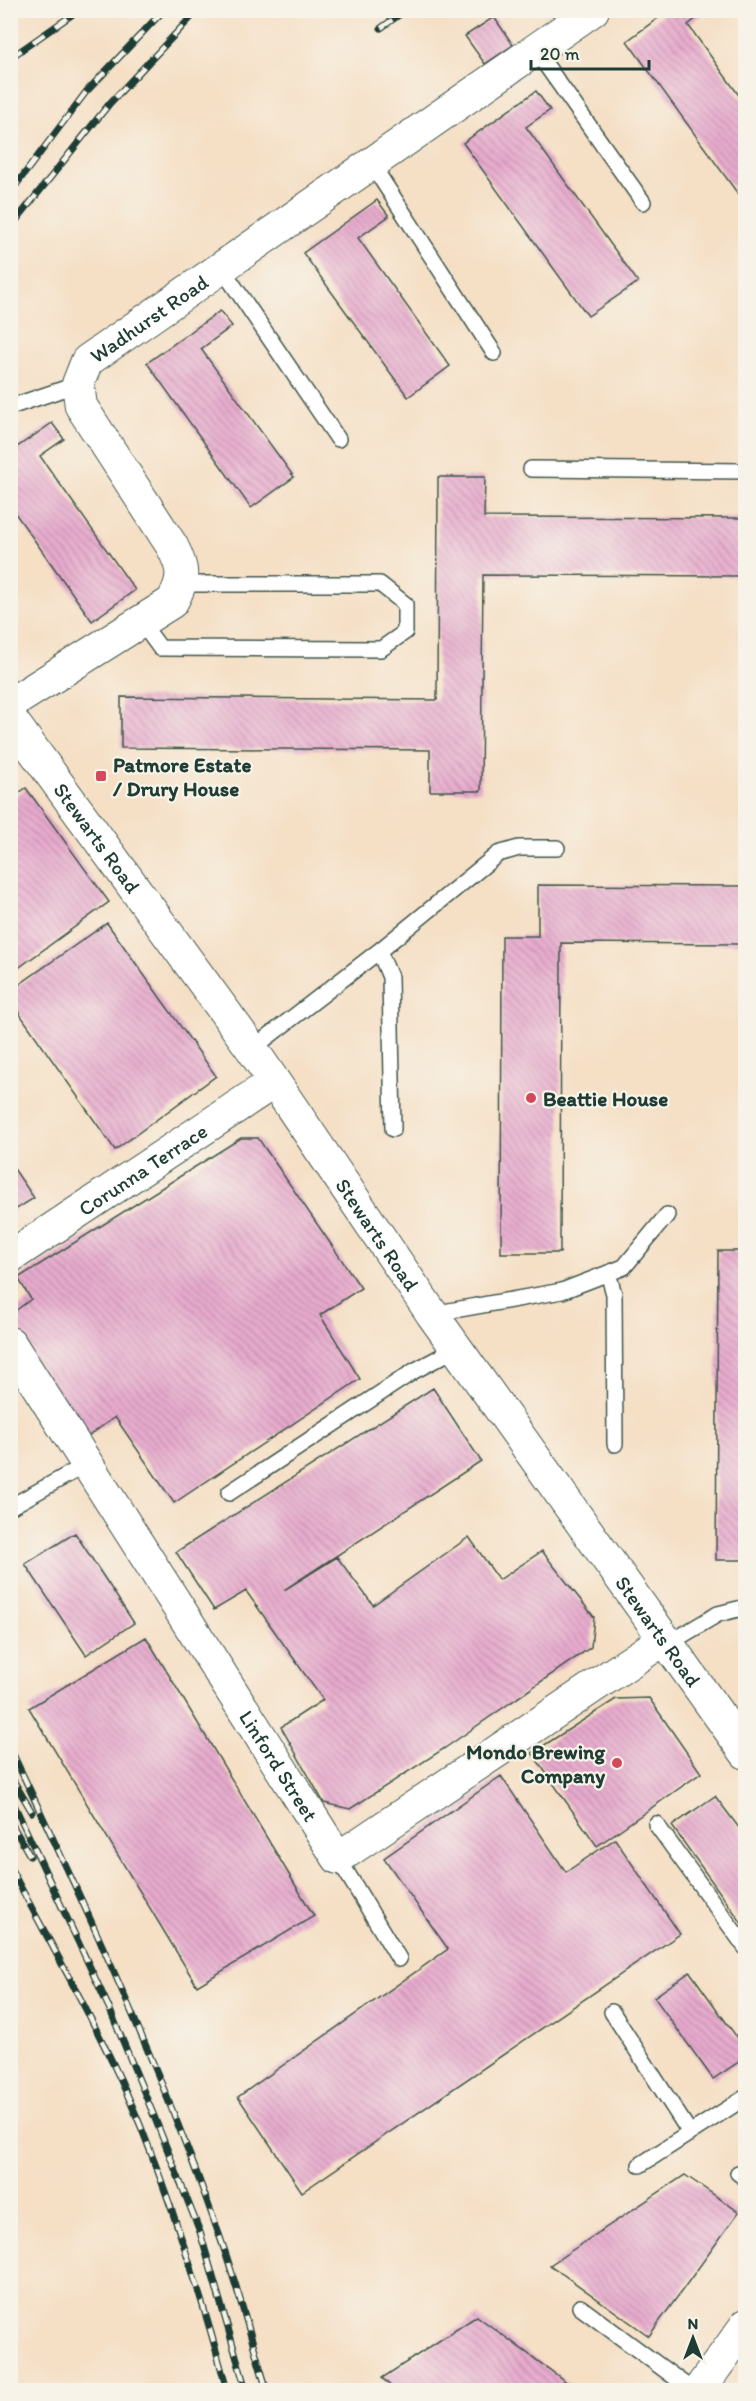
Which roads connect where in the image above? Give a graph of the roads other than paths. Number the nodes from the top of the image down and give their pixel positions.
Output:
1 (593, 10) edge
2 (536, 51) junction
3 (371, 163) junction
4 (643, 201) dead end
5 (221, 267) junction
6 (494, 352) dead end
7 (78, 384) junction
8 (10, 407) edge
9 (338, 439) dead end
10 (531, 470) dead end
11 (746, 471) edge
12 (182, 584) junction
13 (141, 622) junction
14 (10, 704) edge
15 (10, 718) edge
16 (557, 848) dead end
17 (379, 951) junction
18 (252, 1049) junction
19 (274, 1082) junction
20 (393, 1129) dead end
21 (668, 1215) dead end
22 (10, 1257) edge
23 (608, 1273) junction
24 (432, 1314) junction
25 (10, 1343) edge
26 (457, 1348) junction
27 (615, 1444) dead end
28 (87, 1464) junction
29 (229, 1493) dead end
30 (10, 1507) edge
31 (746, 1607) edge
32 (664, 1643) junction
33 (746, 1753) edge
34 (656, 1824) dead end
35 (338, 1858) junction
36 (746, 1948) edge
37 (399, 1959) dead end
38 (612, 2012) dead end
39 (746, 2097) edge
40 (690, 2133) junction
41 (640, 2165) dead end
42 (580, 2307) dead end
43 (746, 2325) edge
44 (692, 2391) edge
45 (699, 2391) edge

1 - 2 street, Wadhurst Road
2 - 3 street, Wadhurst Road
2 - 4 lane
3 - 5 street, Wadhurst Road
3 - 6 lane
5 - 7 street, Wadhurst Road
5 - 9 lane
7 - 8 lane
7 - 12 street, Wadhurst Road
10 - 11 lane
12 - 13 street
12 - 13 lane
13 - 14 street
15 - 18 street, Stewarts Road
16 - 17 lane
17 - 18 lane
17 - 20 lane
18 - 19 street, Stewarts Road
19 - 22 street, Corunna Terrace
19 - 24 street, Stewarts Road
21 - 23 lane
23 - 24 lane
23 - 27 lane
24 - 26 street, Stewarts Road
25 - 28 street, Linford Street
26 - 29 lane
26 - 32 street, Stewarts Road
28 - 30 lane
28 - 35 street, Linford Street
31 - 32 lane
32 - 33 street, Stewarts Road
32 - 35 street
34 - 36 lane
35 - 37 lane
38 - 40 lane
39 - 40 lane
40 - 41 lane
42 - 44 lane
43 - 45 street

